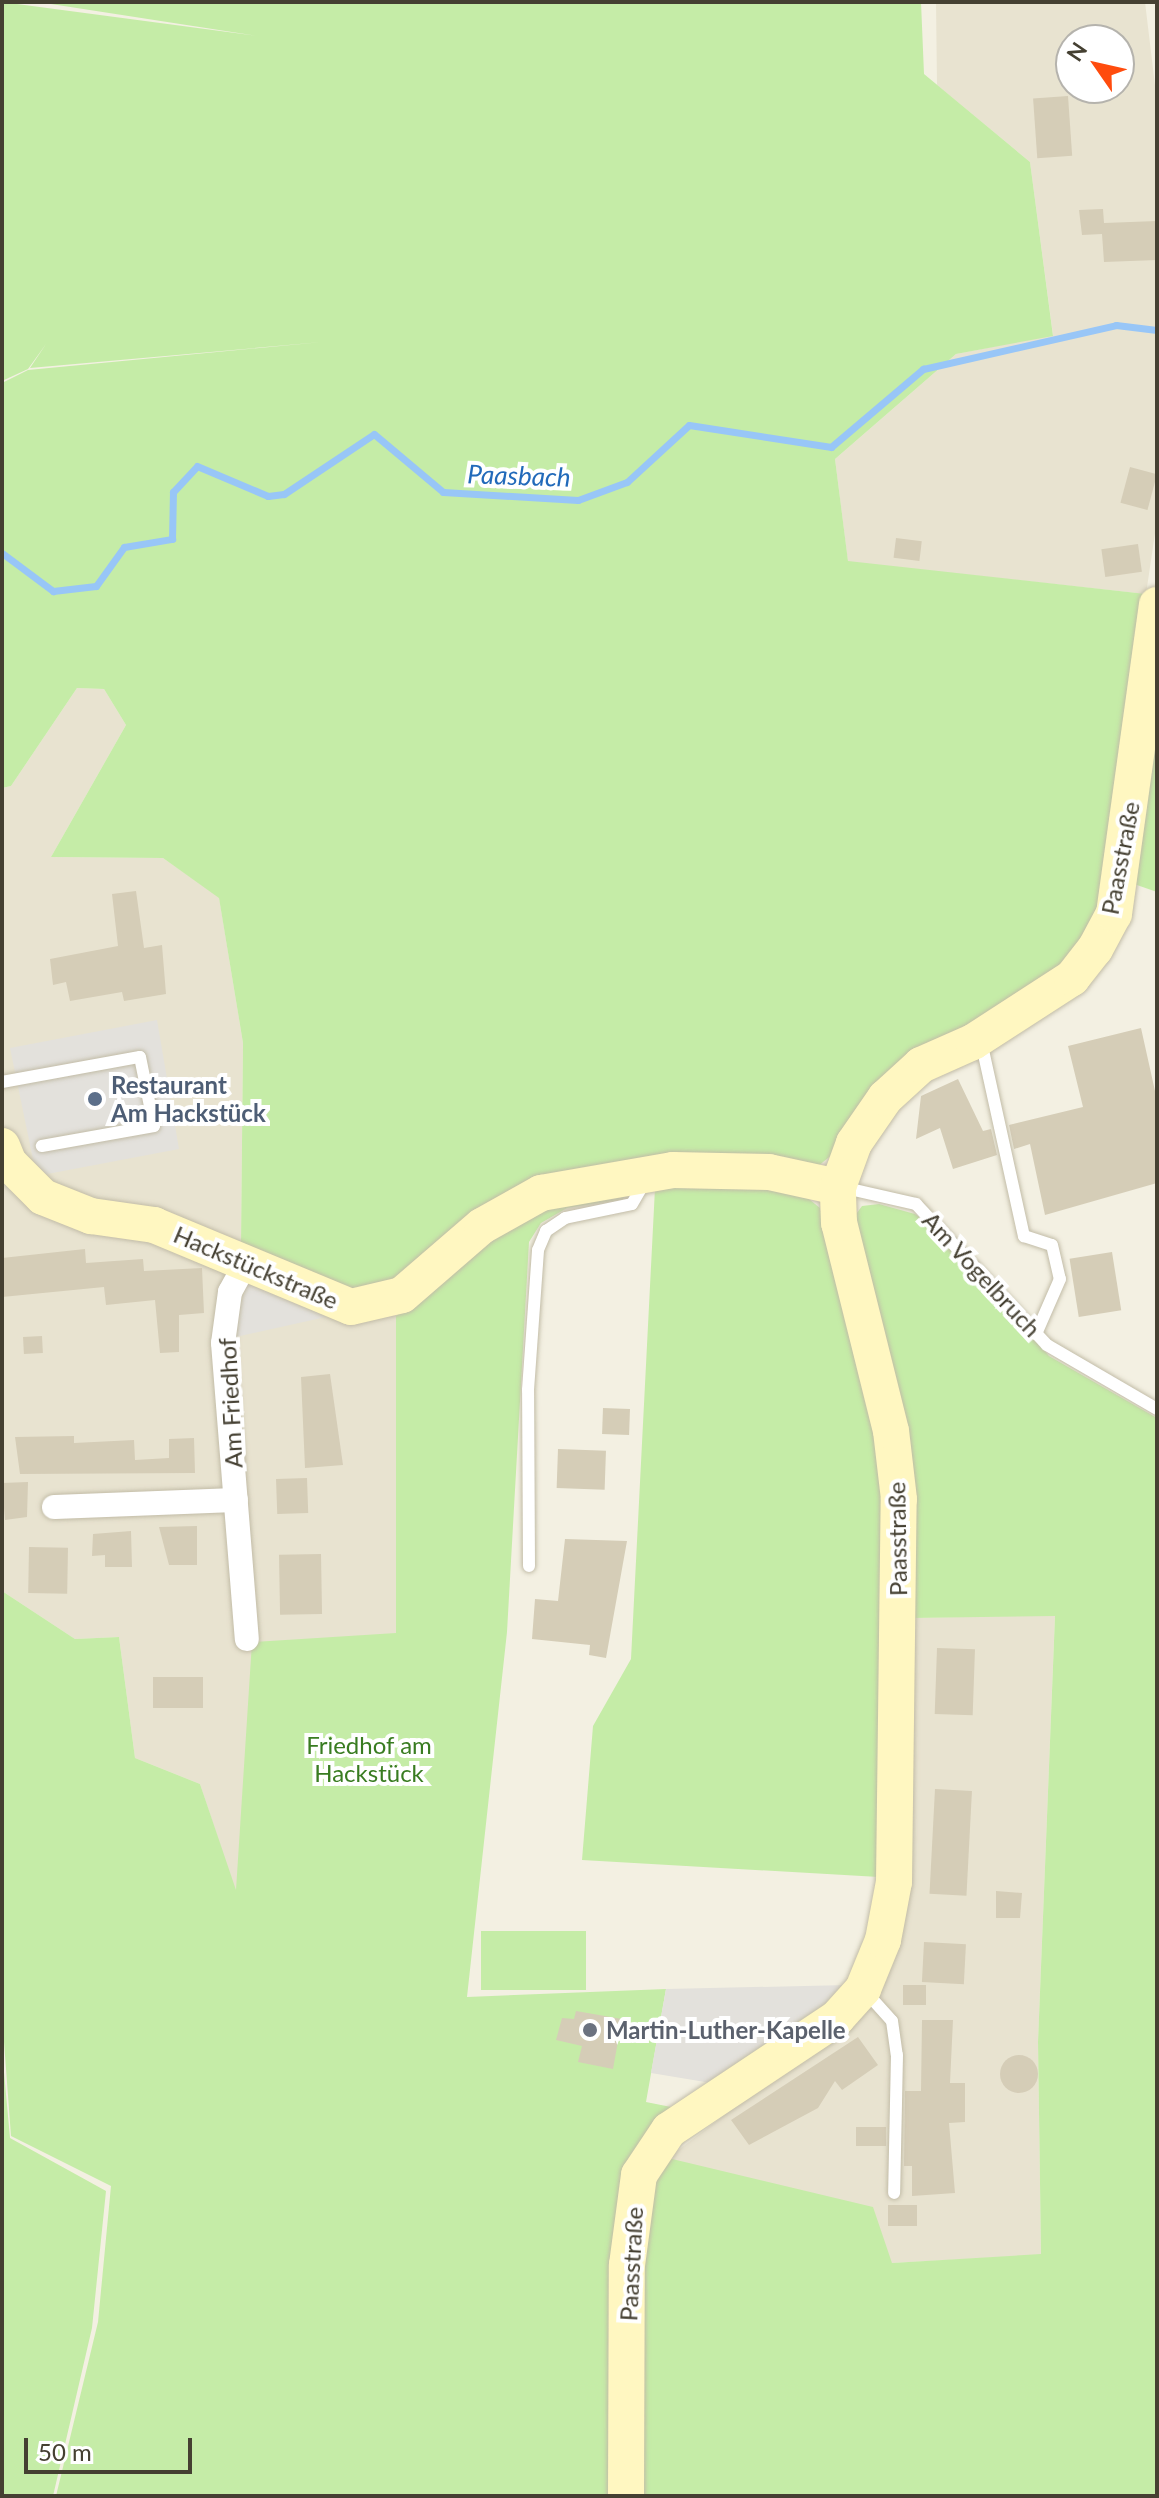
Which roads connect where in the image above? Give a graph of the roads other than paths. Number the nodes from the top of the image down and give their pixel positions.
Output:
1 (1157, 605) edge
2 (980, 1038) junction
3 (2, 1082) edge
4 (2, 1146) edge
5 (42, 1146) dead end
6 (648, 1175) junction
7 (838, 1187) junction
8 (246, 1263) junction
9 (1036, 1334) junction
10 (1157, 1409) edge
11 (236, 1500) junction
12 (54, 1507) dead end
13 (529, 1566) dead end
14 (247, 1639) dead end
15 (863, 1989) junction
16 (894, 2193) dead end
17 (626, 2496) edge

1 - 2 street, Paasstraße
2 - 7 street, Paasstraße
2 - 9 lane
3 - 5 lane
4 - 8 street, Hackstückstraße
6 - 7 street, Hackstückstraße
6 - 8 street, Hackstückstraße
6 - 13 lane
7 - 9 lane, Am Vogelbruch
7 - 15 street, Paasstraße
8 - 11 street, Am Friedhof
9 - 10 lane, Am Vogelbruch
11 - 12 street, Am Friedhof
11 - 14 street, Am Friedhof
15 - 16 lane
15 - 17 street, Paasstraße

